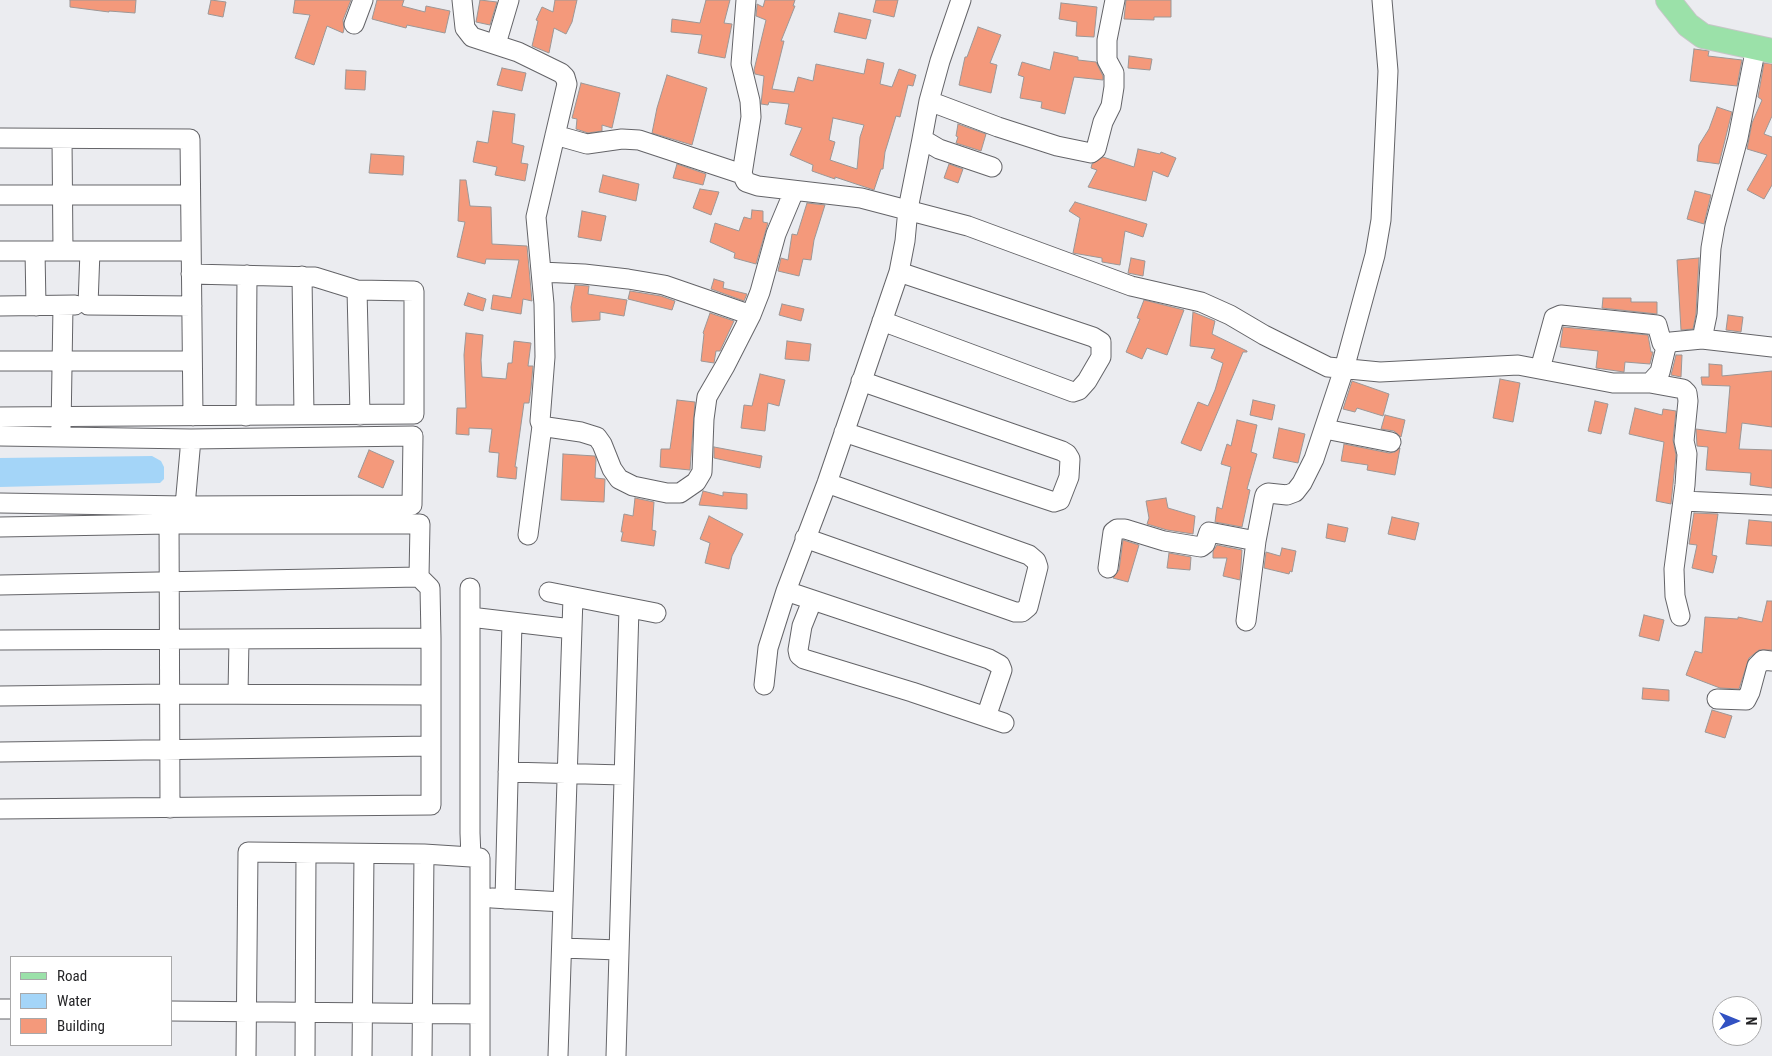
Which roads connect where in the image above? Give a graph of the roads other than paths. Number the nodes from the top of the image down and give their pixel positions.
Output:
1 (363, 0) edge
2 (462, 0) edge
3 (509, 0) edge
4 (746, 0) edge
5 (961, 0) edge
6 (1115, 0) edge
7 (1382, 0) edge
8 (1668, 0) edge
9 (354, 24) dead end
10 (496, 44) junction
11 (1764, 49) edge
12 (929, 101) junction
13 (555, 135) junction
14 (0, 138) edge
15 (62, 139) junction
16 (922, 139) junction
17 (992, 167) dead end
18 (742, 174) junction
19 (794, 191) junction
20 (0, 195) edge
21 (190, 195) junction
22 (62, 196) junction
23 (908, 209) junction
24 (0, 251) edge
25 (35, 251) junction
26 (63, 251) junction
27 (90, 251) junction
28 (191, 251) junction
29 (541, 272) junction
30 (898, 272) junction
31 (191, 274) junction
32 (247, 275) junction
33 (302, 276) junction
34 (357, 290) junction
35 (88, 305) junction
36 (0, 306) edge
37 (36, 306) junction
38 (63, 306) junction
39 (192, 306) junction
40 (751, 315) junction
41 (882, 321) junction
42 (1702, 339) junction
43 (1772, 347) edge
44 (1666, 348) junction
45 (0, 361) edge
46 (62, 361) junction
47 (192, 362) junction
48 (1344, 369) junction
49 (1540, 369) junction
50 (861, 381) junction
51 (1650, 383) junction
52 (304, 415) junction
53 (360, 415) junction
54 (193, 416) junction
55 (246, 416) junction
56 (0, 417) edge
57 (61, 417) junction
58 (542, 426) junction
59 (1325, 429) junction
60 (844, 432) junction
61 (0, 436) edge
62 (61, 437) junction
63 (191, 439) junction
64 (1391, 442) dead end
65 (827, 483) junction
66 (1683, 501) junction
67 (0, 503) edge
68 (1772, 505) edge
69 (174, 512) junction
70 (0, 527) edge
71 (528, 535) dead end
72 (805, 538) junction
73 (1256, 541) junction
74 (1108, 568) dead end
75 (419, 577) junction
76 (169, 582) junction
77 (0, 584) edge
78 (470, 588) dead end
79 (786, 591) junction
80 (549, 592) dead end
81 (573, 597) junction
82 (812, 601) junction
83 (629, 608) junction
84 (656, 613) dead end
85 (1680, 616) dead end
86 (470, 617) junction
87 (1246, 621) dead end
88 (512, 622) junction
89 (572, 629) junction
90 (431, 638) junction
91 (169, 639) junction
92 (239, 639) junction
93 (0, 640) edge
94 (1772, 661) edge
95 (764, 685) dead end
96 (169, 694) junction
97 (238, 694) junction
98 (431, 695) junction
99 (0, 696) edge
100 (1717, 699) dead end
101 (986, 717) junction
102 (1004, 723) dead end
103 (431, 746) junction
104 (169, 750) junction
105 (0, 752) edge
106 (508, 772) junction
107 (567, 774) junction
108 (624, 775) junction
109 (170, 808) junction
110 (0, 809) edge
111 (306, 853) junction
112 (364, 854) junction
113 (424, 854) junction
114 (471, 857) junction
115 (480, 897) junction
116 (505, 899) junction
117 (563, 902) junction
118 (562, 948) junction
119 (620, 950) junction
120 (172, 1011) edge
121 (247, 1012) junction
122 (305, 1012) junction
123 (363, 1013) junction
124 (422, 1013) junction
125 (480, 1014) junction
126 (246, 1056) edge
127 (305, 1056) edge
128 (362, 1056) edge
129 (422, 1056) edge
130 (480, 1056) edge
131 (558, 1056) edge
132 (616, 1056) edge

1 - 9 street
2 - 10 street
3 - 10 street
4 - 18 street
5 - 12 street
6 - 12 street
7 - 48 street
8 - 11 main road
10 - 13 street
11 - 42 street
12 - 16 street
13 - 18 street
13 - 29 street
14 - 15 street
15 - 21 street
15 - 22 street
16 - 17 street
16 - 23 street
18 - 19 street
19 - 23 street
19 - 40 street
20 - 22 street
21 - 22 street
21 - 28 street
22 - 26 street
23 - 30 street
23 - 48 street
24 - 25 street
25 - 26 street
25 - 37 street
26 - 27 street
27 - 28 street
27 - 35 street
28 - 31 street
29 - 40 street
29 - 58 street
30 - 41 street
30 - 41 street
31 - 32 street
31 - 39 street
32 - 33 street
32 - 55 street
33 - 34 street
33 - 52 street
34 - 53 street
34 - 53 street
35 - 38 street
35 - 39 street
36 - 37 street
37 - 38 street
38 - 46 street
39 - 47 street
40 - 58 street
41 - 50 street
42 - 43 street
42 - 44 street
44 - 49 street
44 - 51 street
45 - 46 street
46 - 47 street
46 - 57 street
47 - 54 street
48 - 49 street
48 - 59 street
49 - 51 street
50 - 60 street
50 - 60 street
51 - 66 street
52 - 53 street
52 - 55 street
54 - 55 street
54 - 57 street
56 - 57 street
57 - 62 street
58 - 71 street
59 - 64 street
59 - 73 street
60 - 65 street
61 - 62 street
62 - 63 street
63 - 69 street
63 - 69 street
65 - 72 street
65 - 72 street
66 - 68 street
66 - 85 street
67 - 69 street
69 - 70 street
69 - 75 street
69 - 76 street
72 - 79 street
73 - 74 street
73 - 87 street
75 - 76 street
75 - 90 street
76 - 77 street
76 - 91 street
78 - 86 street
79 - 82 street
79 - 95 street
80 - 81 street
81 - 83 street
81 - 89 street
82 - 101 street
82 - 101 street
83 - 84 street
83 - 108 street
86 - 88 street
86 - 114 street
88 - 89 street
88 - 106 street
89 - 107 street
90 - 92 street
90 - 98 street
91 - 92 street
91 - 93 street
91 - 96 street
92 - 97 street
94 - 100 street
96 - 97 street
96 - 99 street
96 - 104 street
97 - 98 street
98 - 103 street
101 - 102 street
103 - 104 street
103 - 109 street
104 - 105 street
104 - 109 street
106 - 107 street
106 - 116 street
107 - 108 street
107 - 117 street
108 - 119 street
109 - 110 street
111 - 112 street
111 - 121 street
111 - 122 street
112 - 113 street
112 - 123 street
113 - 114 street
113 - 124 street
114 - 115 street
115 - 116 street
115 - 125 street
116 - 117 street
117 - 118 street
118 - 119 street
118 - 131 street
119 - 132 street
120 - 121 street
121 - 122 street
121 - 126 street
122 - 123 street
122 - 127 street
123 - 124 street
123 - 128 street
124 - 125 street
124 - 129 street
125 - 130 street

